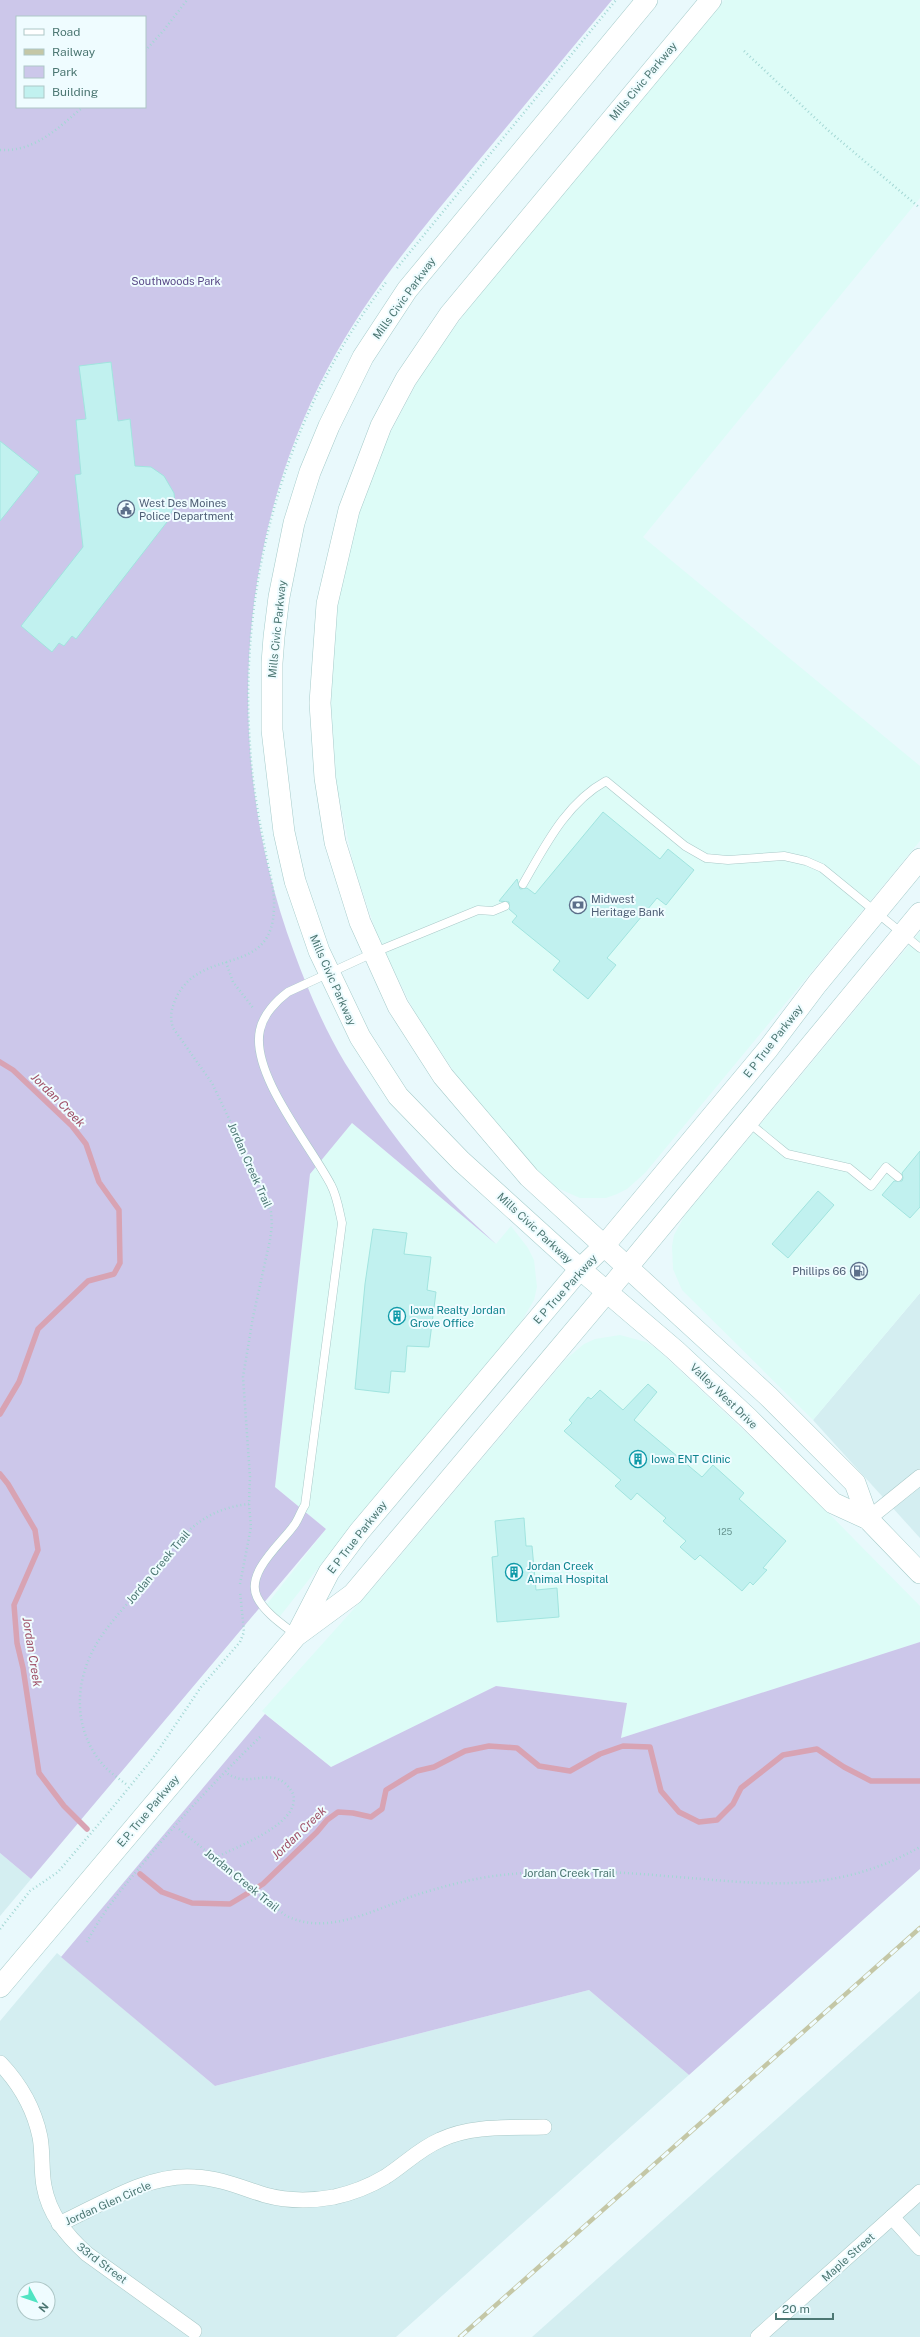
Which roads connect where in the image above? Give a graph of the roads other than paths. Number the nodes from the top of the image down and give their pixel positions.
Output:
1 (647, 0) edge
2 (711, 0) edge
3 (920, 859) edge
4 (523, 884) dead end
5 (505, 906) dead end
6 (876, 912) junction
7 (920, 913) edge
8 (903, 934) junction
9 (920, 948) edge
10 (373, 953) junction
11 (328, 974) junction
12 (748, 1122) junction
13 (898, 1177) dead end
14 (603, 1247) junction
15 (626, 1268) junction
16 (580, 1269) junction
17 (607, 1292) junction
18 (920, 1477) edge
19 (868, 1519) junction
20 (920, 1573) edge
21 (296, 1636) junction
22 (0, 1987) edge
23 (0, 2063) edge
24 (544, 2127) dead end
25 (920, 2192) edge
26 (892, 2217) junction
27 (59, 2224) junction
28 (920, 2248) edge
29 (194, 2331) dead end
30 (758, 2337) edge

1 - 11 main road, Mills Civic Parkway
2 - 10 main road, Mills Civic Parkway
3 - 6 main road, E P True Parkway
4 - 6 lane
5 - 10 lane
6 - 8 lane
6 - 14 main road, E P True Parkway
7 - 8 main road
8 - 9 lane
8 - 12 main road
10 - 11 lane
10 - 14 main road, Mills Civic Parkway
11 - 16 main road, Mills Civic Parkway
11 - 21 lane
12 - 13 lane
12 - 15 main road
14 - 15 main road, Valley West Drive
14 - 16 main road, E P True Parkway
15 - 17 main road
15 - 19 main road, Valley West Drive
16 - 17 main road, Valley West Drive
16 - 21 main road, E P True Parkway
17 - 19 main road, Valley West Drive
17 - 21 main road
18 - 19 street
19 - 20 main road, Valley West Drive
21 - 22 main road, E.P. True Parkway
23 - 27 street, 33rd Street
24 - 27 street, Jordan Glen Circle
25 - 26 street, Maple Street
26 - 28 street
26 - 30 street, Maple Street
27 - 29 street, 33rd Street

